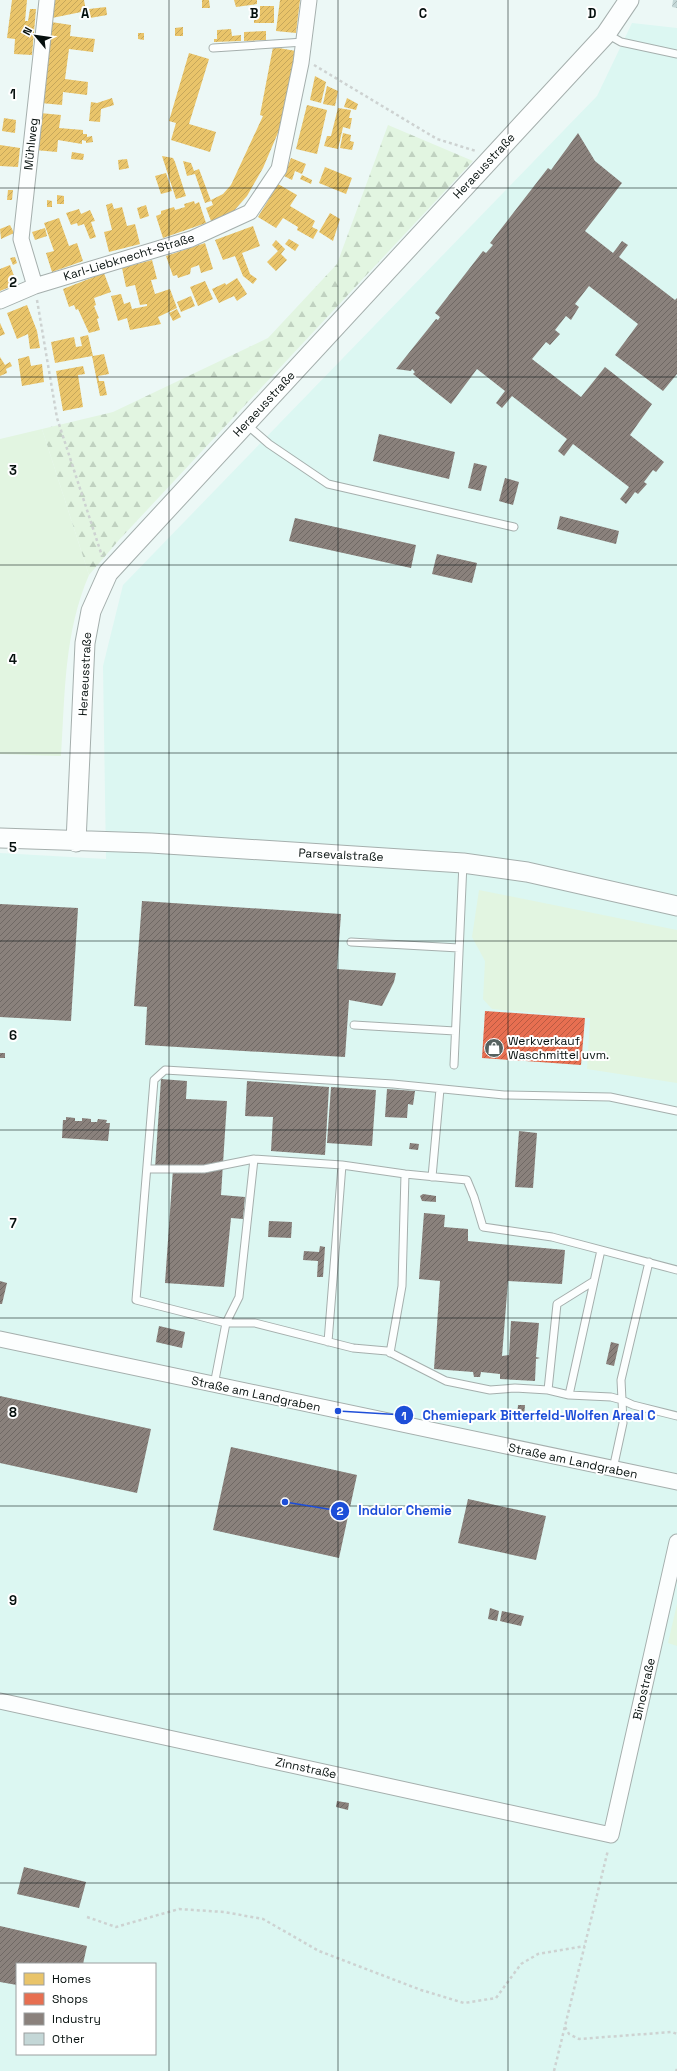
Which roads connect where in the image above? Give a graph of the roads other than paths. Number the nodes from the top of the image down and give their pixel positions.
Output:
1 (47, 0) edge
2 (309, 0) edge
3 (629, 0) edge
4 (606, 34) junction
5 (304, 42) junction
6 (213, 48) dead end
7 (677, 54) edge
8 (35, 286) junction
9 (0, 301) edge
10 (246, 424) junction
11 (514, 527) dead end
12 (0, 838) edge
13 (76, 842) junction
14 (463, 863) junction
15 (677, 906) edge
16 (351, 942) dead end
17 (459, 948) junction
18 (354, 1026) dead end
19 (455, 1031) junction
20 (454, 1065) dead end
21 (440, 1089) junction
22 (677, 1111) edge
23 (254, 1160) junction
24 (342, 1165) junction
25 (147, 1169) junction
26 (405, 1174) junction
27 (432, 1177) junction
28 (601, 1250) junction
29 (649, 1262) junction
30 (677, 1270) edge
31 (594, 1281) junction
32 (226, 1323) junction
33 (0, 1339) edge
34 (328, 1342) junction
35 (390, 1352) junction
36 (214, 1386) junction
37 (548, 1390) junction
38 (569, 1395) junction
39 (622, 1400) junction
40 (677, 1416) edge
41 (613, 1469) junction
42 (677, 1482) edge
43 (677, 1542) edge
44 (0, 1701) edge
45 (611, 1835) joint

1 - 8 street, Mühlweg
2 - 5 street, Karl-Liebknecht-Straße
3 - 4 street, Heraeusstraße
4 - 7 lane
4 - 10 street, Heraeusstraße
5 - 6 lane
5 - 8 street, Karl-Liebknecht-Straße
8 - 9 street, Karl-Liebknecht-Straße
10 - 11 lane
10 - 13 street, Heraeusstraße
12 - 13 street, Parsevalstraße
13 - 14 street, Parsevalstraße
14 - 15 street, Parsevalstraße
14 - 17 lane
16 - 17 lane
17 - 19 lane
18 - 19 lane
19 - 20 lane
21 - 22 lane
21 - 25 lane
21 - 27 lane
23 - 24 lane
23 - 25 lane
23 - 32 lane
24 - 26 lane
24 - 34 lane
25 - 32 lane
26 - 27 lane
26 - 35 lane
27 - 28 lane
28 - 29 lane
28 - 31 lane
29 - 30 lane
29 - 39 lane
31 - 37 lane
31 - 38 lane
32 - 34 lane
32 - 36 lane
33 - 36 street, Straße am Landgraben
34 - 35 lane
35 - 37 lane
36 - 41 street, Straße am Landgraben
37 - 38 lane
38 - 39 lane
39 - 40 lane
39 - 41 lane
41 - 42 street, Straße am Landgraben
43 - 45 street, Binostraße
44 - 45 street, Zinnstraße

